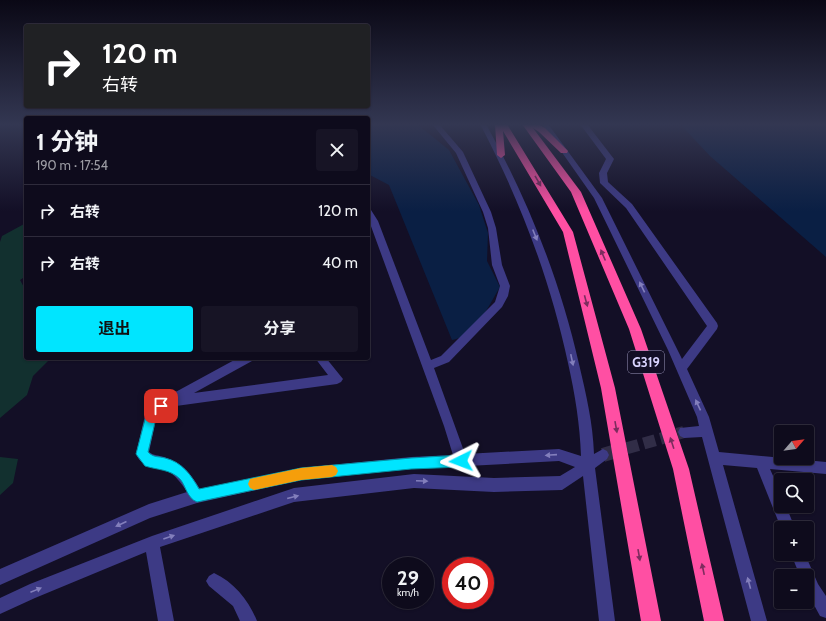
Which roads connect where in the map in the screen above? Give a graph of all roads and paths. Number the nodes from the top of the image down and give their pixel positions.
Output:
1 (459, 153) edge
2 (522, 153) edge
3 (547, 153) edge
4 (565, 153) edge
5 (605, 153) edge
6 (501, 155) edge
7 (604, 183) junction
8 (590, 187) junction
9 (370, 215) edge
10 (244, 360) edge
11 (322, 360) edge
12 (428, 366) junction
13 (682, 369) junction
14 (170, 401) junction
15 (707, 431) junction
16 (684, 432) tunnel mouth
17 (603, 455) tunnel mouth
18 (716, 458) junction
19 (461, 461) junction
20 (761, 462) junction
21 (588, 465) junction
22 (826, 468) edge
23 (197, 496) junction
24 (785, 521) edge
25 (152, 543) junction
26 (801, 561) edge
27 (0, 577) edge
28 (214, 581) dead end
29 (0, 606) edge
30 (826, 610) edge
31 (166, 621) edge
32 (249, 621) edge
33 (607, 621) edge
34 (651, 621) edge
35 (714, 621) edge
36 (758, 621) edge

1 - 12 street
2 -> 34 highway
35 -> 3 highway, G319
4 - 8 street
5 - 7 street
6 -> 21 street
7 - 8 street
7 - 13 street
13 -> 8 street
9 - 12 street
10 - 14 street
11 - 14 street
12 - 19 street
15 -> 13 street
14 - 23 street
15 - 16 street
15 - 18 street
17 - 21 street
18 - 20 street
36 -> 18 street
21 -> 19 street
19 - 23 street
20 - 22 street
20 - 24 street
25 -> 21 street
21 - 33 street
23 -> 27 street
29 -> 25 street
25 - 31 street
26 - 30 street
28 - 32 street

